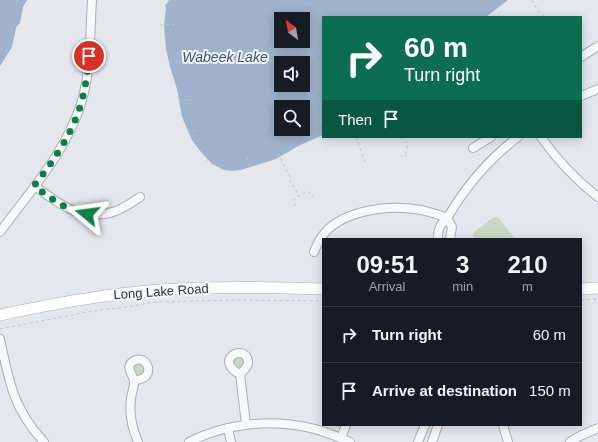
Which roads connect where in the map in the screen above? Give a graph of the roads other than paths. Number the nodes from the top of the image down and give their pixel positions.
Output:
1 (92, 0) edge
2 (598, 46) edge
3 (582, 56) edge
4 (598, 89) edge
5 (582, 96) edge
6 (488, 138) edge
7 (517, 138) edge
8 (542, 138) edge
9 (473, 148) dead end
10 (34, 186) junction
11 (140, 197) dead end
12 (598, 197) edge
13 (447, 218) junction
14 (0, 232) edge
15 (438, 238) edge
16 (450, 238) edge
17 (314, 252) dead end
18 (598, 288) edge
19 (322, 289) edge
20 (582, 289) edge
21 (0, 315) edge
22 (0, 339) edge
23 (240, 374) dead end
24 (134, 381) dead end
25 (246, 424) junction
26 (346, 426) edge
27 (425, 426) edge
28 (438, 426) edge
29 (503, 426) edge
30 (228, 428) junction
31 (598, 428) edge
32 (341, 438) junction
33 (44, 442) edge
34 (138, 442) edge
35 (189, 442) edge
36 (231, 442) edge
37 (350, 442) edge
38 (418, 442) edge
39 (432, 442) edge
40 (508, 442) edge
41 (570, 442) edge

1 - 10 street
2 - 3 street
4 - 5 street
6 - 9 street
7 - 13 street
8 - 12 street
10 - 11 street
10 - 14 street
13 - 15 street
13 - 16 street
13 - 17 street
18 - 20 main road
19 - 21 main road, Long Lake Road
22 - 33 street
23 - 25 street
24 - 34 street
25 - 30 street
25 - 32 street
26 - 32 street
27 - 38 street
28 - 39 street
29 - 40 street
30 - 35 street
30 - 36 street
31 - 41 street
32 - 37 street

